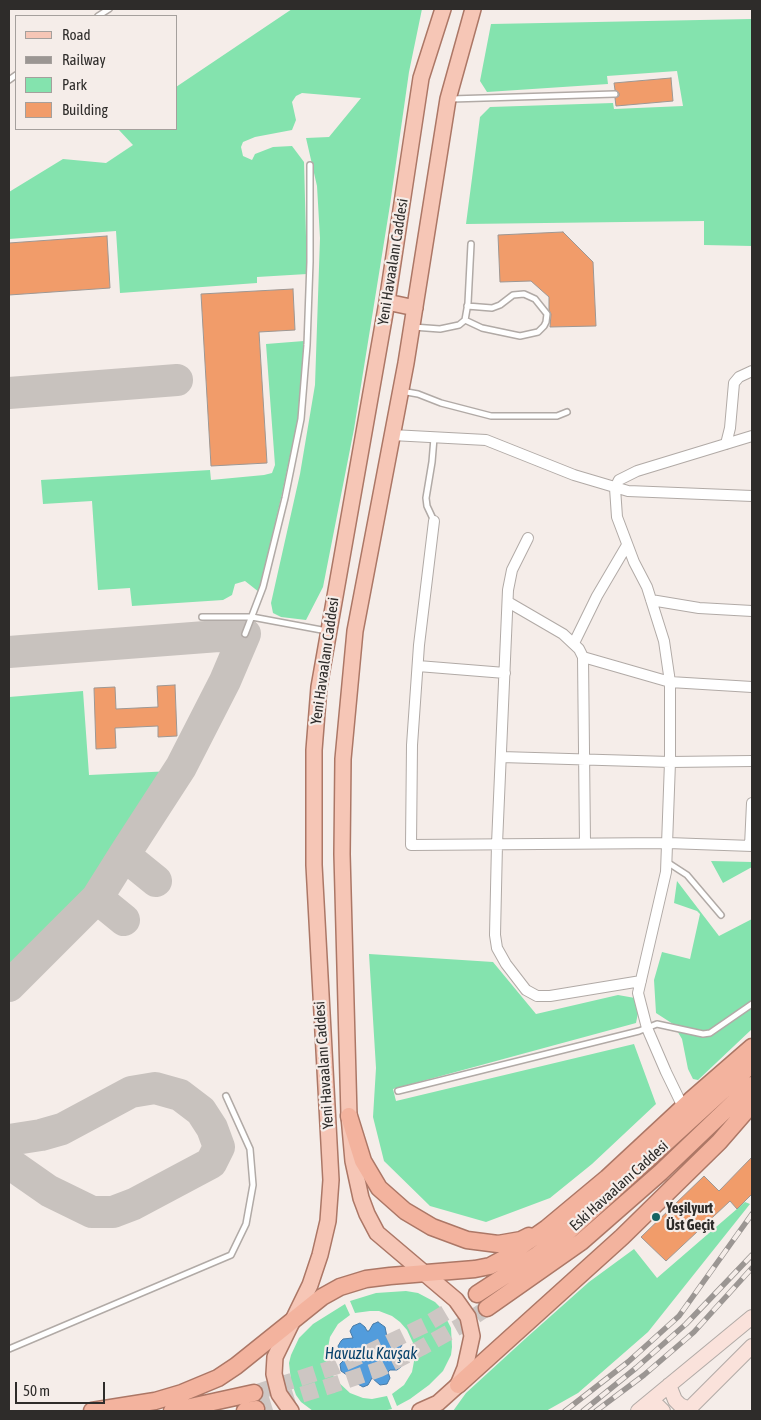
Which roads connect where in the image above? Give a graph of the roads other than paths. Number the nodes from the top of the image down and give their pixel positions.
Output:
1 (442, 9) edge
2 (473, 9) edge
3 (615, 94) dead end
4 (448, 99) junction
5 (310, 165) dead end
6 (471, 244) dead end
7 (388, 302) junction
8 (468, 306) junction
9 (415, 308) junction
10 (464, 320) junction
11 (412, 327) junction
12 (752, 371) edge
13 (401, 390) junction
14 (567, 412) dead end
15 (366, 430) junction
16 (392, 435) junction
17 (752, 436) edge
18 (434, 437) junction
19 (726, 444) junction
20 (615, 488) junction
21 (752, 496) edge
22 (434, 521) joint
23 (528, 538) dead end
24 (627, 545) junction
25 (651, 600) junction
26 (508, 602) junction
27 (752, 611) edge
28 (252, 616) junction
29 (202, 617) dead end
30 (328, 631) junction
31 (245, 634) dead end
32 (574, 644) junction
33 (583, 657) junction
34 (418, 666) junction
35 (505, 673) junction
36 (670, 682) junction
37 (752, 688) edge
38 (501, 757) junction
39 (584, 760) junction
40 (752, 761) edge
41 (670, 762) junction
42 (752, 803) edge
43 (668, 843) junction
44 (497, 844) junction
45 (585, 844) junction
46 (751, 846) edge
47 (666, 861) junction
48 (721, 915) dead end
49 (641, 981) junction
50 (752, 1004) edge
51 (647, 1028) junction
52 (752, 1047) edge
53 (752, 1064) edge
54 (752, 1085) edge
55 (398, 1091) dead end
56 (226, 1096) dead end
57 (752, 1104) edge
58 (684, 1107) junction
59 (350, 1116) junction
60 (547, 1228) junction
61 (423, 1273) junction
62 (477, 1294) tunnel mouth
63 (487, 1308) tunnel mouth
64 (752, 1317) edge
65 (295, 1318) junction
66 (752, 1346) edge
67 (9, 1349) edge
68 (458, 1385) junction
69 (669, 1385) junction
70 (252, 1404) tunnel mouth
71 (643, 1407) edge
72 (688, 1410) edge
73 (92, 1411) edge
74 (172, 1411) edge
75 (291, 1411) edge
76 (420, 1411) edge
77 (443, 1411) edge
78 (663, 1411) edge

1 - 7 main road, Yeni Havaalanı Caddesi
2 - 4 main road, Yeni Havaalanı Caddesi
3 - 4 lane
4 - 9 main road, Yeni Havaalanı Caddesi
5 - 28 lane
6 - 8 lane
7 - 9 main road
7 - 15 main road, Yeni Havaalanı Caddesi
8 - 10 lane
8 - 10 lane
9 - 11 main road, Yeni Havaalanı Caddesi
10 - 11 lane
11 - 13 main road, Yeni Havaalanı Caddesi
12 - 19 street
13 - 14 lane
13 - 16 main road, Yeni Havaalanı Caddesi
15 - 16 main road
15 - 30 main road, Yeni Havaalanı Caddesi
16 - 18 street
16 - 59 main road, Yeni Havaalanı Caddesi
17 - 19 street
18 - 20 street
18 - 22 lane
19 - 20 street
20 - 21 street
20 - 24 street
22 - 34 street
23 - 26 street
24 - 25 street
24 - 32 street
25 - 27 street
25 - 36 street
26 - 32 street
26 - 35 street
28 - 29 lane
28 - 30 lane
28 - 31 lane
30 - 65 main road, Yeni Havaalanı Caddesi
32 - 33 street
33 - 36 street
33 - 39 street
34 - 35 street
34 - 44 street
35 - 38 street
36 - 37 street
36 - 41 street
38 - 39 street
38 - 44 street
39 - 41 street
39 - 45 street
40 - 41 street
41 - 43 street
42 - 46 street
43 - 45 street
43 - 46 street
43 - 47 street
44 - 45 street
44 - 49 street
47 - 48 lane
47 - 49 street
49 - 51 street
50 - 51 lane
51 - 55 lane
51 - 58 street
52 - 58 highway
53 - 62 highway, Eski Havaalanı Caddesi
54 - 63 highway, Eski Havaalanı Caddesi
56 - 67 lane
57 - 68 highway
58 - 60 highway
59 - 60 highway
59 - 61 main road, Yeni Havaalanı Caddesi
60 - 61 highway
61 - 65 highway
61 - 68 main road, Yeni Havaalanı Caddesi
64 - 69 main road
65 - 73 highway
65 - 75 main road, Yeni Havaalanı Caddesi
66 - 72 main road
68 - 76 main road
68 - 77 main road
69 - 71 main road
69 - 72 main road
70 - 74 highway
71 - 78 main road

